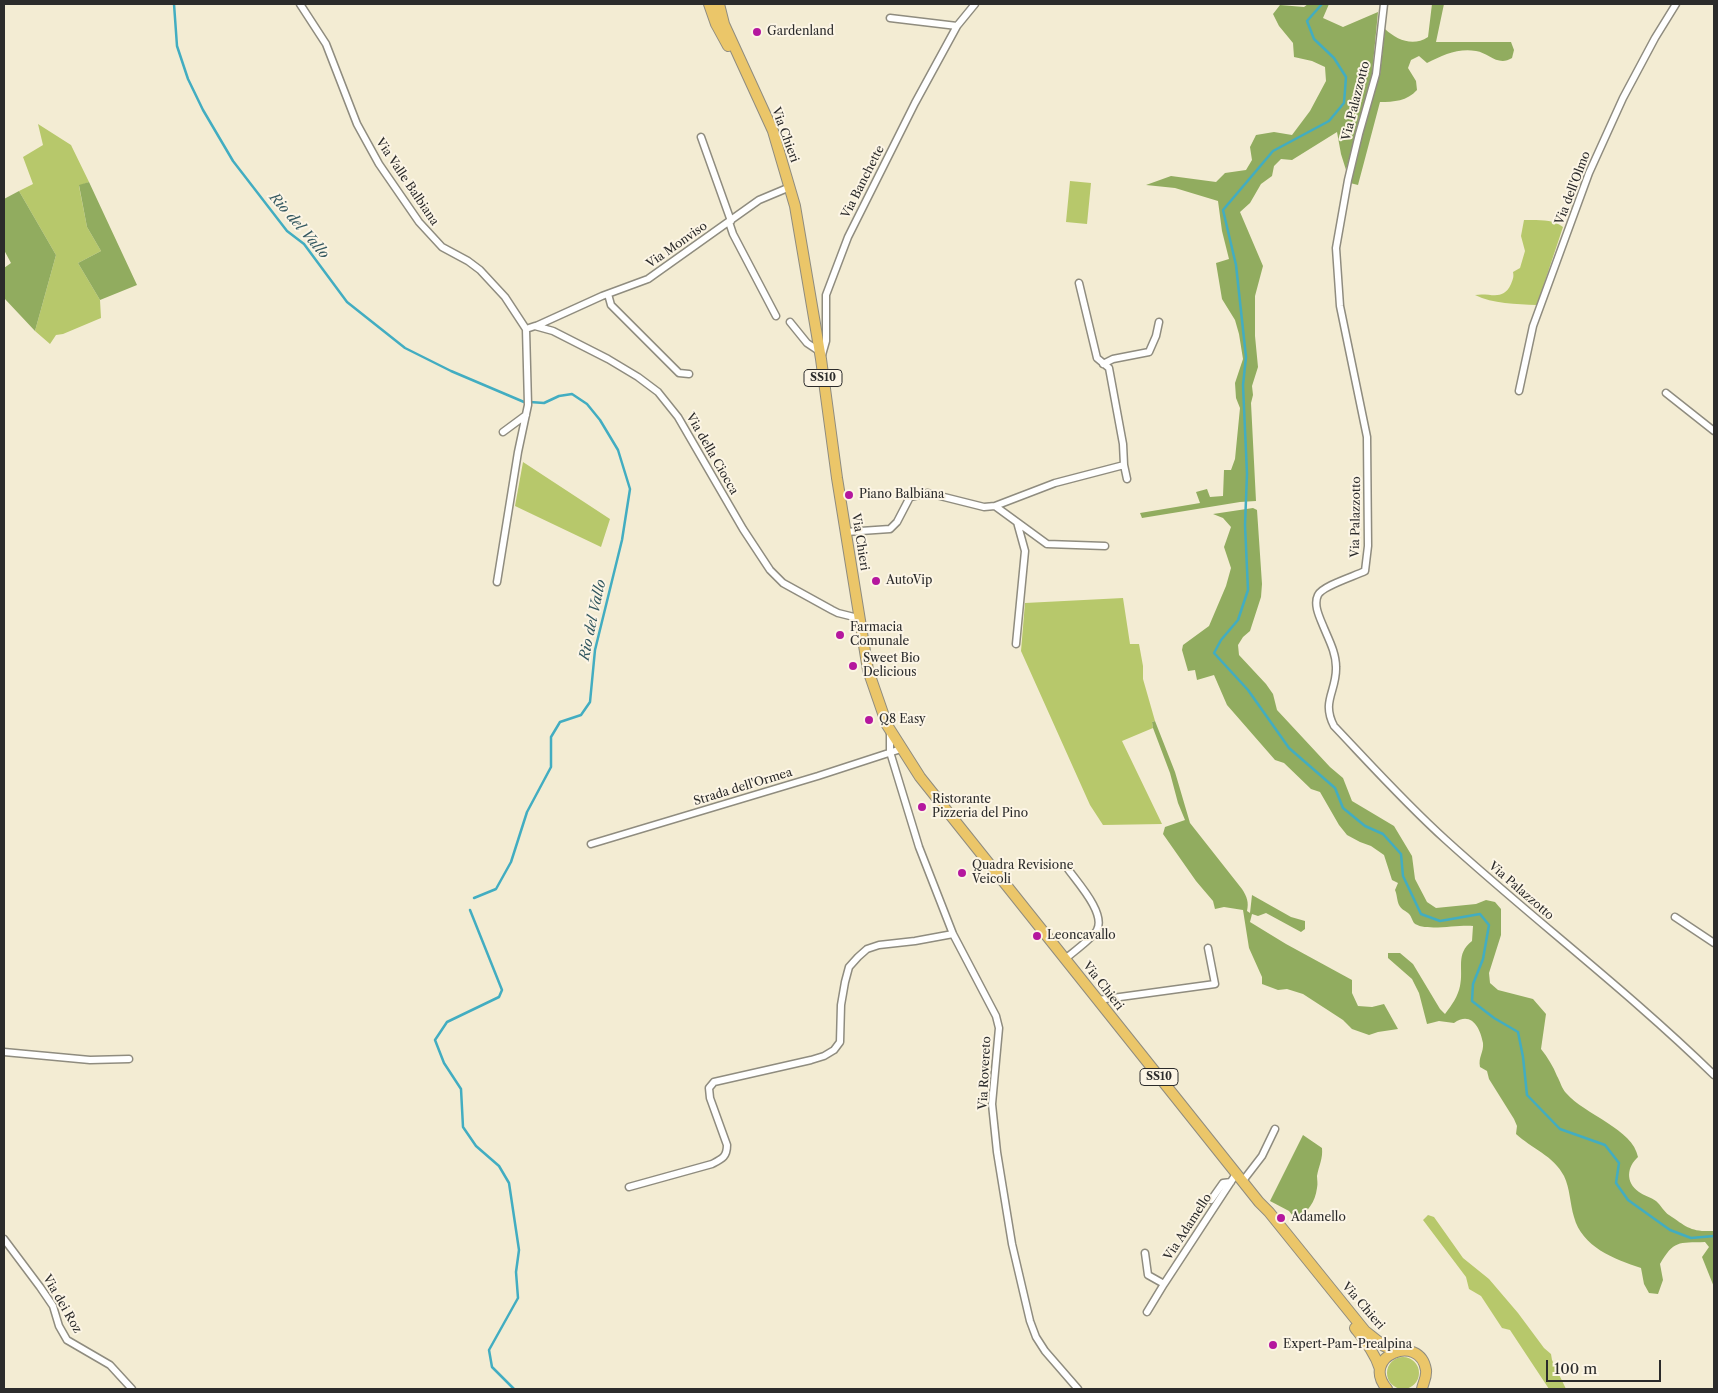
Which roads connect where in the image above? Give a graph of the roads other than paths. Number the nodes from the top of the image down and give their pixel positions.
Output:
1 (300, 4) edge
2 (709, 4) edge
3 (719, 4) edge
4 (975, 4) edge
5 (1384, 4) edge
6 (1676, 4) edge
7 (890, 18) dead end
8 (957, 26) junction
9 (748, 77) junction
10 (701, 137) dead end
11 (790, 187) junction
12 (730, 222) junction
13 (1079, 283) dead end
14 (608, 294) junction
15 (776, 316) dead end
16 (790, 322) dead end
17 (1159, 322) dead end
18 (535, 326) junction
19 (526, 329) junction
20 (820, 355) junction
21 (1103, 364) junction
22 (689, 374) dead end
23 (1519, 391) dead end
24 (1666, 393) dead end
25 (526, 415) junction
26 (1714, 431) edge
27 (503, 432) dead end
28 (1124, 465) junction
29 (1127, 479) dead end
30 (996, 506) junction
31 (1017, 522) junction
32 (846, 532) junction
33 (1105, 546) dead end
34 (497, 582) dead end
35 (858, 618) junction
36 (1016, 644) dead end
37 (896, 750) junction
38 (591, 844) dead end
39 (1068, 869) dead end
40 (1675, 917) dead end
41 (953, 934) junction
42 (1714, 943) edge
43 (1208, 948) dead end
44 (1065, 959) junction
45 (1098, 1000) junction
46 (4, 1052) edge
47 (129, 1059) dead end
48 (1714, 1074) edge
49 (1275, 1129) dead end
50 (1237, 1179) junction
51 (629, 1187) dead end
52 (1256, 1199) junction
53 (1212, 1200) dead end
54 (4, 1239) edge
55 (1145, 1253) dead end
56 (1164, 1284) junction
57 (1148, 1312) dead end
58 (1395, 1351) junction
59 (1380, 1369) junction
60 (1383, 1387) edge
61 (1421, 1388) edge
62 (132, 1389) edge
63 (1078, 1389) edge

1 - 19 street, Via Valle Balbiana
2 - 9 main road, Via Chieri
3 - 9 main road, Via Chieri
4 - 8 street, Via Banchette
5 - 48 street, Via Palazzotto
6 - 23 street, Via dell'Olmo
7 - 8 street
8 - 20 street, Via Banchette
9 - 11 main road, Via Chieri / SS10
10 - 12 street
11 - 12 street, Via Monviso
11 - 20 main road, Via Chieri / SS10
12 - 14 street, Via Monviso
12 - 15 street
13 - 21 street
14 - 18 street, Via Monviso
14 - 22 street
16 - 20 street
17 - 21 street
18 - 19 street
18 - 35 street, Via della Ciocca
19 - 25 street
20 - 32 main road, Via Chieri / SS10
21 - 28 street
24 - 26 street
25 - 27 street
25 - 34 street
28 - 29 street
28 - 30 street
30 - 31 street
30 - 32 street
31 - 33 street
31 - 36 street
32 - 35 main road, Via Chieri / SS10
35 - 37 main road, Via Chieri / SS10
37 - 38 street, Strada dell'Ormea
37 - 41 street, Via Rovereto
37 - 44 main road, Via Chieri / SS10
39 - 44 street
40 - 42 street
41 - 51 street
41 - 63 street, Via Rovereto
43 - 45 street
44 - 45 main road, Via Chieri / SS10
45 - 50 main road, Via Chieri / SS10
46 - 47 street
49 - 50 street
50 - 52 main road, Via Chieri / SS10
50 - 53 street, Via Adamello
50 - 56 street, Via Adamello
52 - 58 main road, Via Chieri / SS10
52 - 59 main road, Via Chieri / SS10
54 - 62 street, Via dei Roz
55 - 56 street, Via Adamello
56 - 57 street, Via Adamello
58 - 59 main road
58 - 61 main road, Via Chieri / SS10
59 - 60 main road, Via Chieri / SS10

